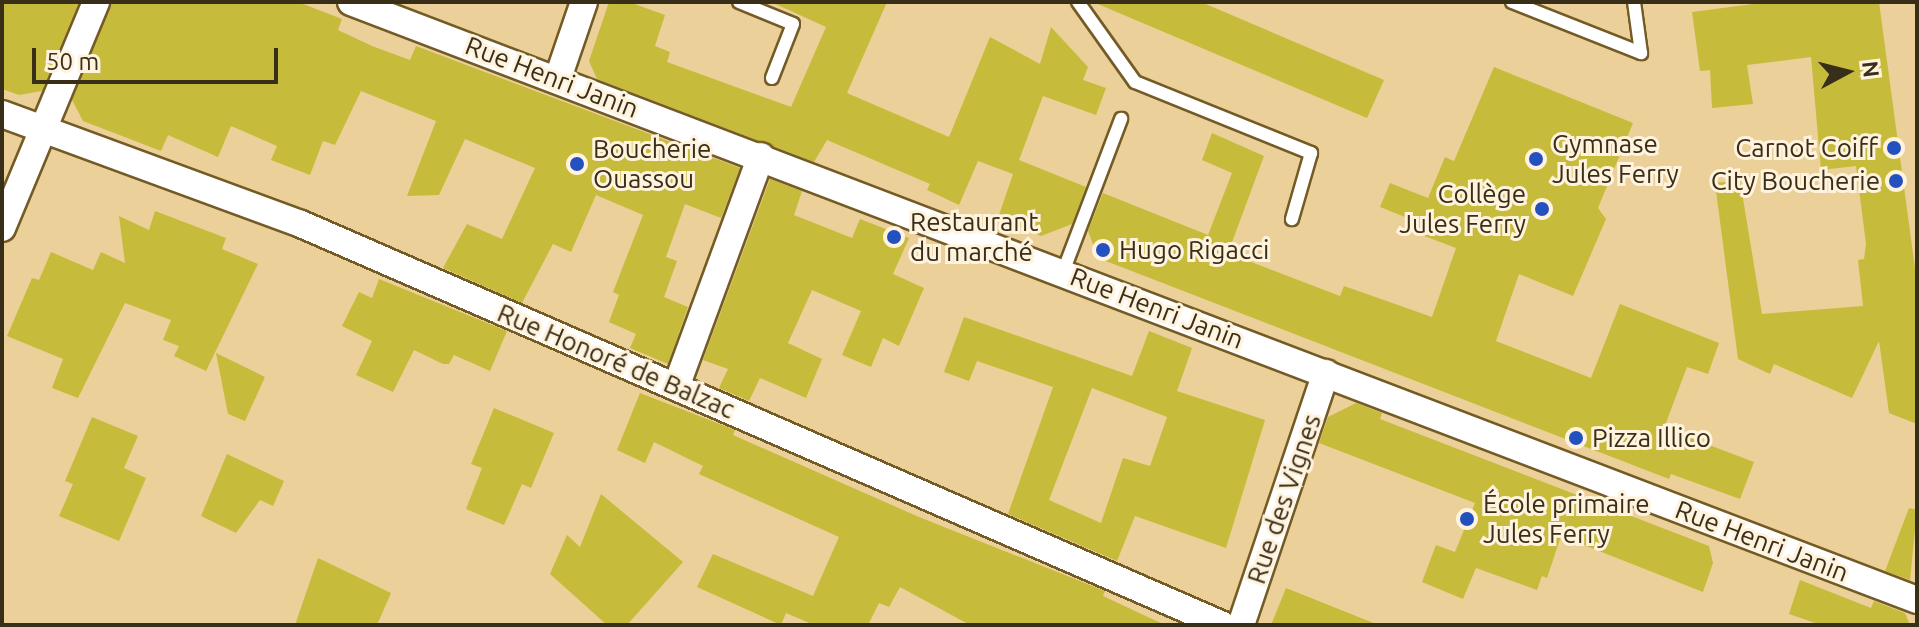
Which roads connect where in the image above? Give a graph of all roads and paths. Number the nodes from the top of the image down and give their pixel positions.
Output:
1 (96, 2) edge
2 (351, 2) edge
3 (584, 2) edge
4 (739, 2) edge
5 (1078, 2) edge
6 (1512, 2) edge
7 (1634, 2) edge
8 (558, 78) junction
9 (772, 78) dead end
10 (2, 114) edge
11 (1121, 119) dead end
12 (42, 130) junction
13 (761, 156) junction
14 (1292, 219) dead end
15 (2, 228) edge
16 (1063, 272) junction
17 (1326, 373) junction
18 (676, 387) junction
19 (1917, 600) edge
20 (1223, 625) edge
21 (1241, 625) edge

1 - 12 street
2 - 8 street, Rue Henri Janin
3 - 8 street
4 - 9 lane
5 - 14 lane
6 - 7 lane
8 - 13 street, Rue Henri Janin
10 - 12 street, Rue Honoré de Balzac
11 - 16 lane
12 - 15 street
12 - 18 street, Rue Honoré de Balzac
13 - 16 street, Rue Henri Janin
13 - 18 street
16 - 17 street, Rue Henri Janin
17 - 19 street, Rue Henri Janin
17 - 21 street, Rue des Vignes
18 - 20 street, Rue Honoré de Balzac

